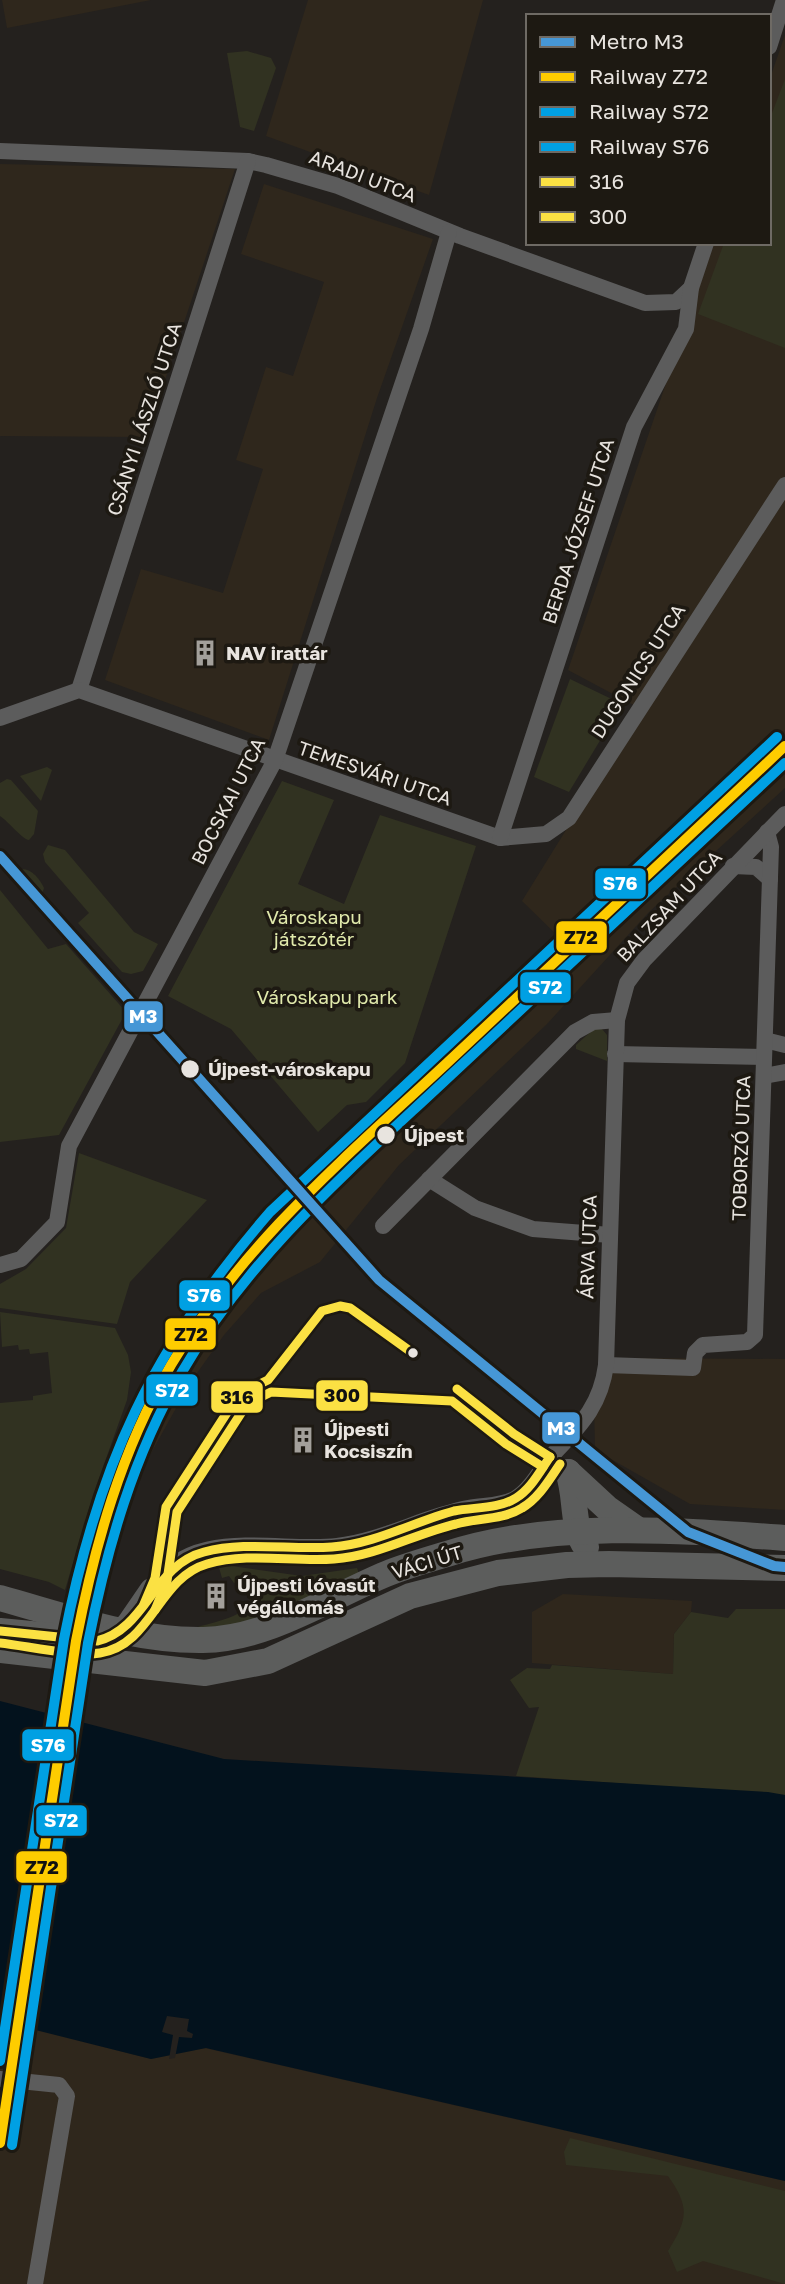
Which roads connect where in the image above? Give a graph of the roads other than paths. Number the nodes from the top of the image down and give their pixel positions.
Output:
1 (784, 0) edge
2 (771, 41) edge
3 (0, 151) edge
4 (248, 161) junction
5 (449, 232) junction
6 (705, 245) edge
7 (691, 288) junction
8 (785, 485) edge
9 (79, 690) junction
10 (0, 718) edge
11 (275, 760) junction
12 (785, 814) edge
13 (767, 832) junction
14 (500, 838) junction
15 (733, 866) junction
16 (770, 879) junction
17 (617, 1020) junction
18 (785, 1045) edge
19 (765, 1049) junction
20 (615, 1054) junction
21 (785, 1072) edge
22 (764, 1076) junction
23 (429, 1179) junction
24 (383, 1226) dead end
25 (610, 1235) junction
26 (0, 1265) edge
27 (606, 1365) junction
28 (559, 1464) junction
29 (638, 1530) junction
30 (578, 1534) junction
31 (785, 1538) edge
32 (609, 1564) junction
33 (785, 1568) edge
34 (153, 1588) junction
35 (0, 1598) edge
36 (123, 1630) junction
37 (0, 1631) edge
38 (178, 1639) junction
39 (0, 1650) edge
40 (57, 1655) junction
41 (0, 2079) edge
42 (36, 2284) edge

1 - 2 street
3 - 4 street, ARADI UTCA
4 - 5 street, ARADI UTCA
4 - 9 street, CSÁNYI LÁSZLÓ UTCA
5 - 7 street, ARADI UTCA
5 - 11 street, BOCSKAI UTCA
6 - 7 street, BERDA JÓZSEF UTCA
7 - 14 street, BERDA JÓZSEF UTCA
8 - 14 street, DUGONICS UTCA
9 - 10 street
9 - 11 street, TEMESVÁRI UTCA
11 - 14 street, TEMESVÁRI UTCA
11 - 26 street, BOCSKAI UTCA
12 - 13 street, BALZSAM UTCA
13 - 15 street, BALZSAM UTCA
13 - 16 street, TOBORZÓ UTCA
15 - 16 street
15 - 17 street, BALZSAM UTCA
16 - 19 street, TOBORZÓ UTCA
17 - 20 street, ÁRVA UTCA
17 - 23 street
18 - 19 street
19 - 20 street
19 - 22 street, TOBORZÓ UTCA
20 - 25 street, ÁRVA UTCA
21 - 22 street
22 - 27 street, TOBORZÓ UTCA
23 - 24 street
23 - 25 street
25 - 27 street, ÁRVA UTCA
27 - 28 street, ÁRVA UTCA
28 - 29 main road
28 - 30 main road
28 - 34 street, ÁRVA UTCA
29 - 30 main road, VÁCI ÚT
29 - 31 main road, VÁCI ÚT
30 - 32 main road
30 - 38 main road, VÁCI ÚT
32 - 33 main road, VÁCI ÚT
32 - 40 main road, VÁCI ÚT
34 - 36 main road
34 - 38 main road
35 - 36 main road, VÁCI ÚT
36 - 37 main road
36 - 38 main road, VÁCI ÚT
37 - 40 main road
39 - 40 main road, VÁCI ÚT
41 - 42 street

